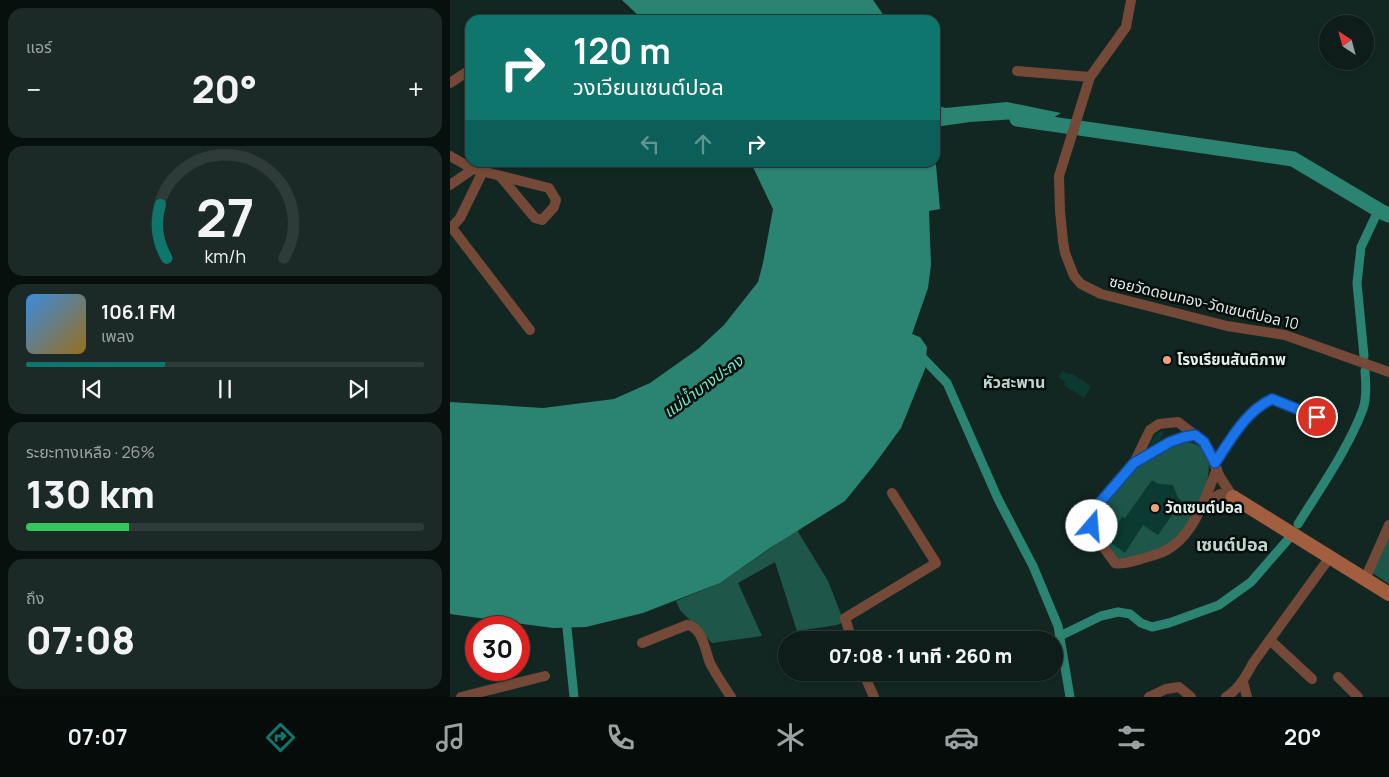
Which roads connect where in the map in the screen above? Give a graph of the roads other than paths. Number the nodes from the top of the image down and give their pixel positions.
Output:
1 (1131, 0) edge
2 (1016, 70) dead end
3 (465, 73) edge
4 (1090, 77) junction
5 (450, 83) edge
6 (450, 156) edge
7 (465, 164) edge
8 (472, 167) edge
9 (478, 170) junction
10 (500, 176) junction
11 (450, 185) edge
12 (451, 229) edge
13 (530, 330) dead end
14 (1389, 372) edge
15 (1332, 423) dead end
16 (1195, 435) junction
17 (1134, 463) junction
18 (1216, 466) junction
19 (892, 493) dead end
20 (1233, 497) junction
21 (1205, 503) junction
22 (1389, 525) edge
23 (1330, 557) junction
24 (1365, 579) junction
25 (1389, 594) edge
26 (849, 631) edge
27 (1271, 641) junction
28 (642, 644) dead end
29 (545, 676) dead end
30 (1338, 677) dead end
31 (1312, 679) dead end
32 (867, 681) edge
33 (1243, 682) junction
34 (461, 697) edge
35 (730, 697) edge
36 (874, 697) edge
37 (1149, 697) edge
38 (1191, 697) edge
39 (1226, 697) edge
40 (1247, 697) edge
41 (1358, 697) edge

1 - 4 street, ซอยวัดดอนทอง-วัดเซนต์ปอล 10
2 - 4 street
3 - 5 street
4 - 14 street, ซอยวัดดอนทอง-วัดเซนต์ปอล 10
6 - 7 street
8 - 9 street
9 - 10 street
9 - 11 street
9 - 12 street
10 - 10 street
12 - 13 street
15 - 18 street
16 - 17 street
16 - 17 street
16 - 18 street
17 - 21 street
18 - 20 street
18 - 21 street
19 - 26 street
20 - 21 street
20 - 23 street
22 - 24 street
23 - 24 street
23 - 27 street
24 - 25 street
27 - 31 street
27 - 33 street
28 - 35 street
29 - 34 street
30 - 41 street
32 - 36 street
33 - 39 street
33 - 40 street
37 - 38 street

